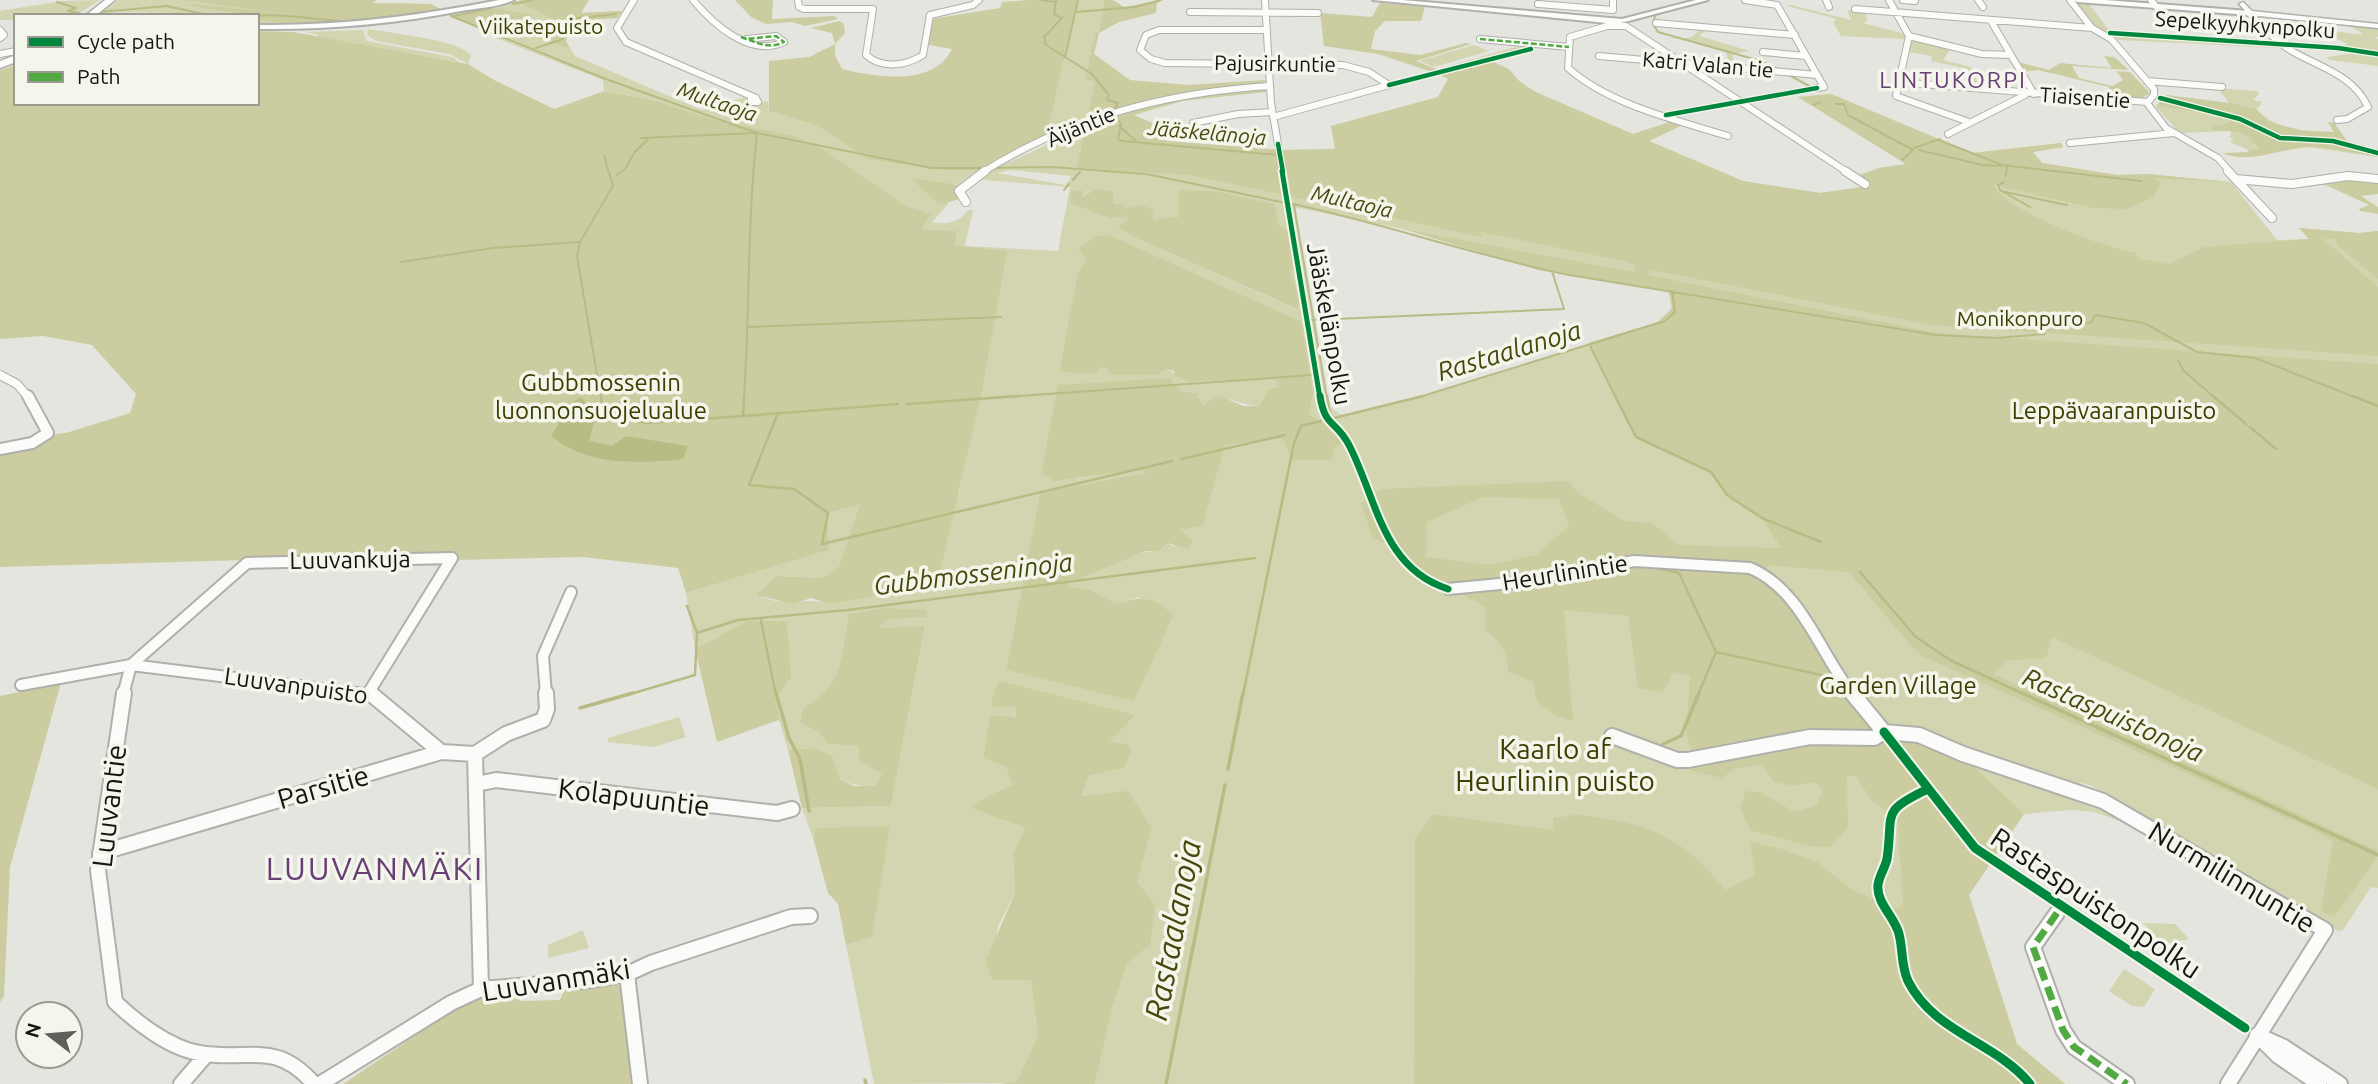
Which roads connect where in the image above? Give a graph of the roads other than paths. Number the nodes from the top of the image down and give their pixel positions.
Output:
1 (111, 0) edge
2 (510, 0) edge
3 (634, 0) edge
4 (693, 0) edge
5 (798, 0) edge
6 (979, 0) edge
7 (1265, 0) edge
8 (1377, 0) edge
9 (1613, 0) edge
10 (1704, 0) edge
11 (1745, 0) edge
12 (1826, 0) edge
13 (1889, 0) edge
14 (1903, 0) edge
15 (1978, 0) edge
16 (2070, 0) edge
17 (2077, 0) edge
18 (1770, 1) edge
19 (1915, 1) edge
20 (492, 2) edge
21 (1437, 2) edge
22 (2241, 2) edge
23 (2153, 3) edge
24 (1538, 4) dead end
25 (1983, 7) dead end
26 (1829, 8) dead end
27 (1855, 9) dead end
28 (1190, 12) dead end
29 (1266, 13) junction
30 (1318, 13) dead end
31 (1895, 13) junction
32 (2253, 13) junction
33 (92, 14) edge
34 (1991, 21) junction
35 (2168, 22) dead end
36 (1656, 23) dead end
37 (1625, 24) junction
38 (2378, 26) edge
39 (259, 27) edge
40 (2092, 29) junction
41 (0, 30) edge
42 (1267, 30) junction
43 (1795, 35) junction
44 (1909, 36) junction
45 (0, 38) edge
46 (747, 39) junction
47 (1480, 39) dead end
48 (1531, 49) dead end
49 (1568, 50) junction
50 (1763, 52) dead end
51 (2011, 55) junction
52 (1599, 56) dead end
53 (1806, 56) junction
54 (1269, 63) junction
55 (1684, 63) junction
56 (1817, 75) junction
57 (2147, 81) junction
58 (1898, 82) junction
59 (1270, 86) junction
60 (1821, 87) dead end
61 (2222, 87) dead end
62 (2031, 94) junction
63 (751, 97) dead end
64 (2147, 102) junction
65 (1273, 115) junction
66 (2337, 120) dead end
67 (1969, 121) junction
68 (1192, 122) dead end
69 (2174, 133) junction
70 (1948, 134) dead end
71 (1728, 136) dead end
72 (2070, 143) dead end
73 (1278, 144) dead end
74 (2236, 179) junction
75 (2378, 179) edge
76 (1864, 184) dead end
77 (966, 202) dead end
78 (2272, 218) dead end
79 (0, 375) edge
80 (0, 449) edge
81 (1448, 589) dead end
82 (571, 592) dead end
83 (131, 665) junction
84 (21, 685) dead end
85 (369, 692) junction
86 (1884, 732) junction
87 (1612, 736) dead end
88 (441, 752) junction
89 (475, 754) junction
90 (477, 784) junction
91 (792, 810) dead end
92 (100, 853) junction
93 (2057, 913) dead end
94 (810, 916) dead end
95 (627, 974) junction
96 (481, 989) junction
97 (2257, 1035) junction
98 (207, 1054) junction
99 (181, 1084) edge
100 (314, 1084) edge
101 (320, 1084) edge
102 (640, 1084) edge
103 (2127, 1084) edge
104 (2228, 1084) edge
105 (2319, 1084) edge
106 (2340, 1084) edge

1 - 33 main road
2 - 20 street
3 - 63 street
4 - 46 street
5 - 6 street
7 - 29 street
8 - 21 street
9 - 24 street
10 - 37 street
11 - 18 street
12 - 26 street
13 - 31 street
14 - 19 street
15 - 25 street
16 - 40 street
17 - 23 street
18 - 43 street
20 - 39 street
21 - 37 street
22 - 32 main road
23 - 32 street
23 - 35 street
27 - 31 street
28 - 29 street
29 - 30 street
29 - 42 street
31 - 34 street
31 - 44 street
32 - 38 main road
32 - 66 street
34 - 40 street
34 - 51 street
36 - 43 street
37 - 49 street
37 - 55 street
40 - 57 street
41 - 45 street
42 - 54 street
42 - 54 street, Pajusirkuntie
43 - 53 street
44 - 51 street
44 - 58 street
46 - 46 street
47 - 49 street
48 - 49 street
49 - 71 street
50 - 53 street
51 - 62 street
52 - 55 street, Katri Valan tie
53 - 56 street
54 - 59 street
54 - 65 street, Pajusirkuntie
55 - 56 street, Katri Valan tie
55 - 76 street
56 - 60 street
57 - 61 street
57 - 64 street
58 - 62 street, Tiaisentie
58 - 67 street
59 - 65 street
59 - 77 street, Äijäntie
62 - 64 street, Tiaisentie
62 - 67 street
64 - 69 street
65 - 68 street
65 - 73 street
67 - 70 street
69 - 72 street
69 - 74 street
74 - 75 street
74 - 78 street
79 - 80 street
81 - 86 street, Heurlinintie
82 - 89 street
83 - 84 street, Luuvanpuisto
83 - 85 street, Luuvanpuisto
83 - 85 street, Luuvankuja
83 - 92 street, Luuvantie
85 - 88 street, Luuvanpuisto
86 - 87 street
86 - 97 street, Nurmilinnuntie
88 - 89 street, Parsitie
88 - 92 street, Parsitie
89 - 90 street
90 - 91 street, Kolapuuntie
90 - 96 street
92 - 98 street, Luuvantie
93 - 103 street
94 - 95 street, Luuvanmäki
95 - 96 street, Luuvanmäki
95 - 102 street
96 - 101 street, Luuvanmäki
97 - 104 street, Nurmilinnuntie
97 - 105 street
97 - 106 street
98 - 99 street
98 - 100 street, Luuvantie

